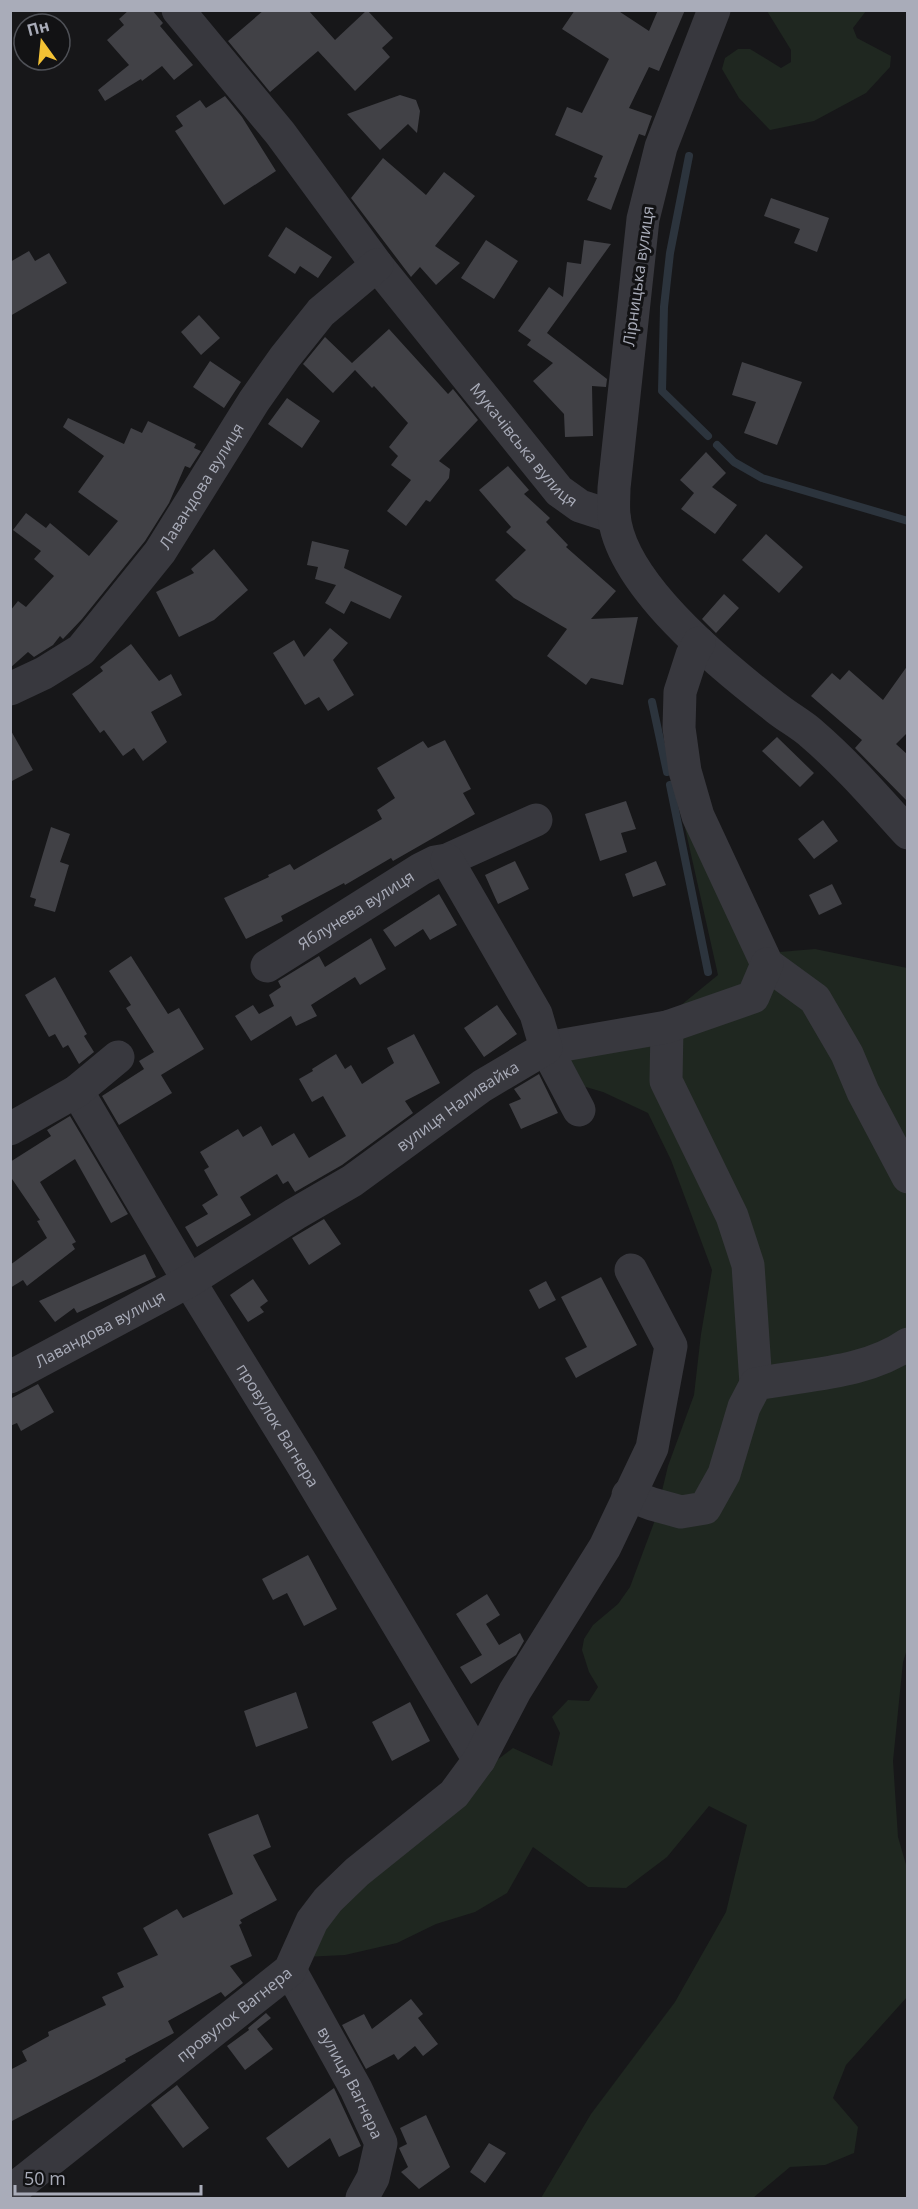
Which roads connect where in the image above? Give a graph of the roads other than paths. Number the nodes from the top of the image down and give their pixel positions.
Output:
1 (178, 10) edge
2 (714, 10) edge
3 (377, 265) junction
4 (614, 517) junction
5 (699, 643) junction
6 (10, 689) edge
7 (536, 820) dead end
8 (908, 833) edge
9 (447, 860) junction
10 (767, 964) junction
11 (267, 966) dead end
12 (667, 1027) junction
13 (546, 1048) junction
14 (118, 1057) dead end
15 (76, 1091) junction
16 (579, 1110) dead end
17 (10, 1129) edge
18 (908, 1177) edge
19 (631, 1270) dead end
20 (189, 1281) junction
21 (908, 1344) edge
22 (10, 1377) edge
23 (756, 1383) junction
24 (628, 1495) junction
25 (479, 1760) junction
26 (290, 1970) junction
27 (10, 2192) edge
28 (362, 2199) edge

1 - 3 street, Мукачівська вулиця
2 - 4 street, Лірницька вулиця
3 - 4 street, Мукачівська вулиця
3 - 6 street, Лавандова вулиця
4 - 5 street
5 - 8 street
5 - 10 street
7 - 9 street, Яблунева вулиця
9 - 11 street, Яблунева вулиця
9 - 13 street
10 - 12 street
10 - 18 street
12 - 13 street
12 - 23 street
13 - 16 street
13 - 20 street, вулиця Наливайка
14 - 15 street
15 - 17 street
15 - 20 street, провулок Вагнера
19 - 24 street, провулок Вагнера
20 - 22 street, Лавандова вулиця
20 - 25 street, провулок Вагнера
21 - 23 street
23 - 24 street
24 - 25 street, провулок Вагнера
25 - 26 street, провулок Вагнера
26 - 27 street, провулок Вагнера
26 - 28 street, вулиця Вагнера

